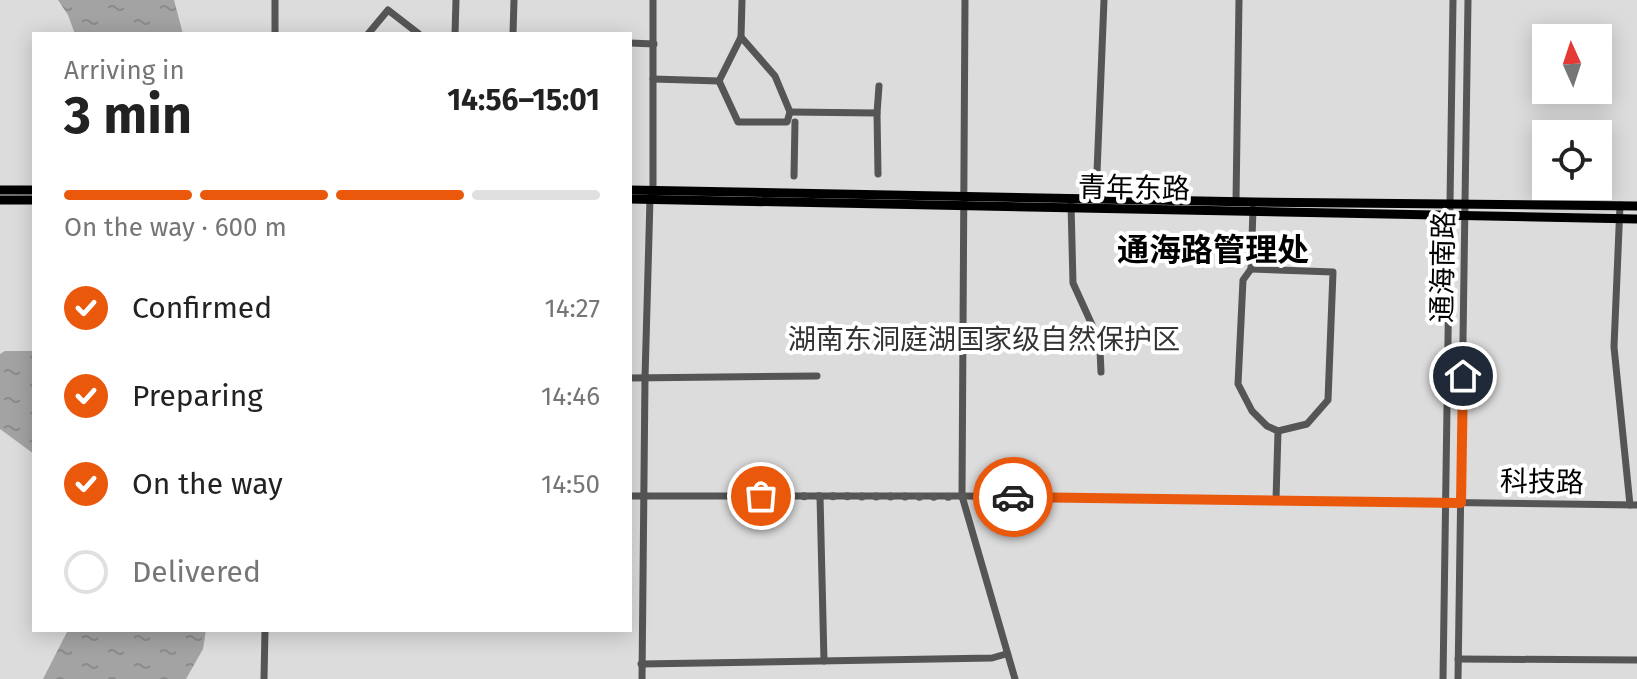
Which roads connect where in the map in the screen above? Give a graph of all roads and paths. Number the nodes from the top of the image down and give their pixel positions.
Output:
1 (275, 0) edge
2 (456, 0) edge
3 (514, 0) edge
4 (653, 0) edge
5 (742, 0) edge
6 (965, 0) edge
7 (1104, 0) edge
8 (1239, 0) edge
9 (1453, 0) edge
10 (1468, 0) edge
11 (275, 32) edge
12 (370, 32) edge
13 (416, 32) edge
14 (455, 32) edge
15 (513, 32) edge
16 (741, 37) junction
17 (632, 43) edge
18 (654, 44) junction
19 (653, 79) junction
20 (719, 81) junction
21 (879, 86) dead end
22 (792, 112) junction
23 (877, 113) junction
24 (791, 122) junction
25 (878, 174) dead end
26 (794, 176) dead end
27 (0, 190) edge
28 (32, 190) edge
29 (632, 190) edge
30 (652, 195) junction
31 (966, 196) junction
32 (1071, 197) junction
33 (1096, 197) junction
34 (632, 199) edge
35 (0, 200) edge
36 (32, 200) edge
37 (1236, 201) junction
38 (1451, 205) junction
39 (1466, 205) junction
40 (1620, 205) junction
41 (1637, 206) edge
42 (1254, 207) junction
43 (965, 208) junction
44 (1071, 209) junction
45 (1451, 217) junction
46 (1465, 217) junction
47 (1618, 219) junction
48 (1637, 219) edge
49 (1251, 269) junction
50 (1101, 372) dead end
51 (817, 376) dead end
52 (632, 378) edge
53 (645, 378) junction
54 (1278, 431) junction
55 (632, 496) edge
56 (643, 496) junction
57 (820, 496) junction
58 (962, 496) junction
59 (1276, 500) junction
60 (1446, 503) junction
61 (1461, 503) junction
62 (1633, 505) edge
63 (265, 632) edge
64 (1006, 654) junction
65 (1458, 659) junction
66 (1637, 660) edge
67 (824, 661) junction
68 (641, 664) junction
69 (264, 679) edge
70 (642, 679) edge
71 (1015, 679) edge
72 (1443, 679) edge
73 (1458, 679) edge

1 - 11 street
2 - 14 street
3 - 15 street
4 - 18 street
5 - 16 street
6 - 31 street
7 - 33 street
8 - 37 street
9 - 38 street, 通海南路
10 - 39 street, 通海南路
12 - 13 street
16 - 20 street
16 - 22 street
17 - 18 street
18 - 19 street
19 - 20 street
19 - 30 street
20 - 24 street
21 - 23 street
22 - 23 street
22 - 24 street
23 - 25 street
24 - 26 street
27 - 28 main road
29 - 30 main road, 青年东路
30 - 31 main road, 青年东路
30 - 34 main road, 青年东路
30 - 43 main road, 青年东路
30 - 53 street
31 - 32 main road, 青年东路
31 - 43 street
32 - 33 main road, 青年东路
32 - 44 street
33 - 37 main road, 青年东路
35 - 36 main road
37 - 42 main road, 青年东路
38 - 39 main road, 青年东路
38 - 42 main road, 青年东路
38 - 45 street, 通海南路
39 - 40 main road, 青年东路
39 - 46 street, 通海南路
40 - 41 main road, 青年东路
40 - 47 street
42 - 44 main road, 青年东路
42 - 45 main road, 青年东路
42 - 49 street
43 - 44 main road, 青年东路
43 - 58 street
44 - 50 street
45 - 46 main road, 青年东路
45 - 60 street, 通海南路
46 - 47 main road, 青年东路
46 - 61 street, 通海南路
47 - 48 main road, 青年东路
47 - 62 street
49 - 54 street
49 - 54 street
51 - 53 street
52 - 53 street
53 - 56 street
54 - 59 street
55 - 56 street, 科技路
56 - 57 street, 科技路
56 - 68 street
57 - 58 street, 科技路
57 - 67 street
58 - 59 street, 科技路
58 - 64 street
59 - 60 street, 科技路
60 - 61 street, 科技路
60 - 72 street, 通海南路
61 - 62 street, 科技路
61 - 65 street, 通海南路
63 - 69 street
64 - 67 street
64 - 71 street
65 - 66 street
65 - 73 street, 通海南路
67 - 68 street
68 - 70 street

